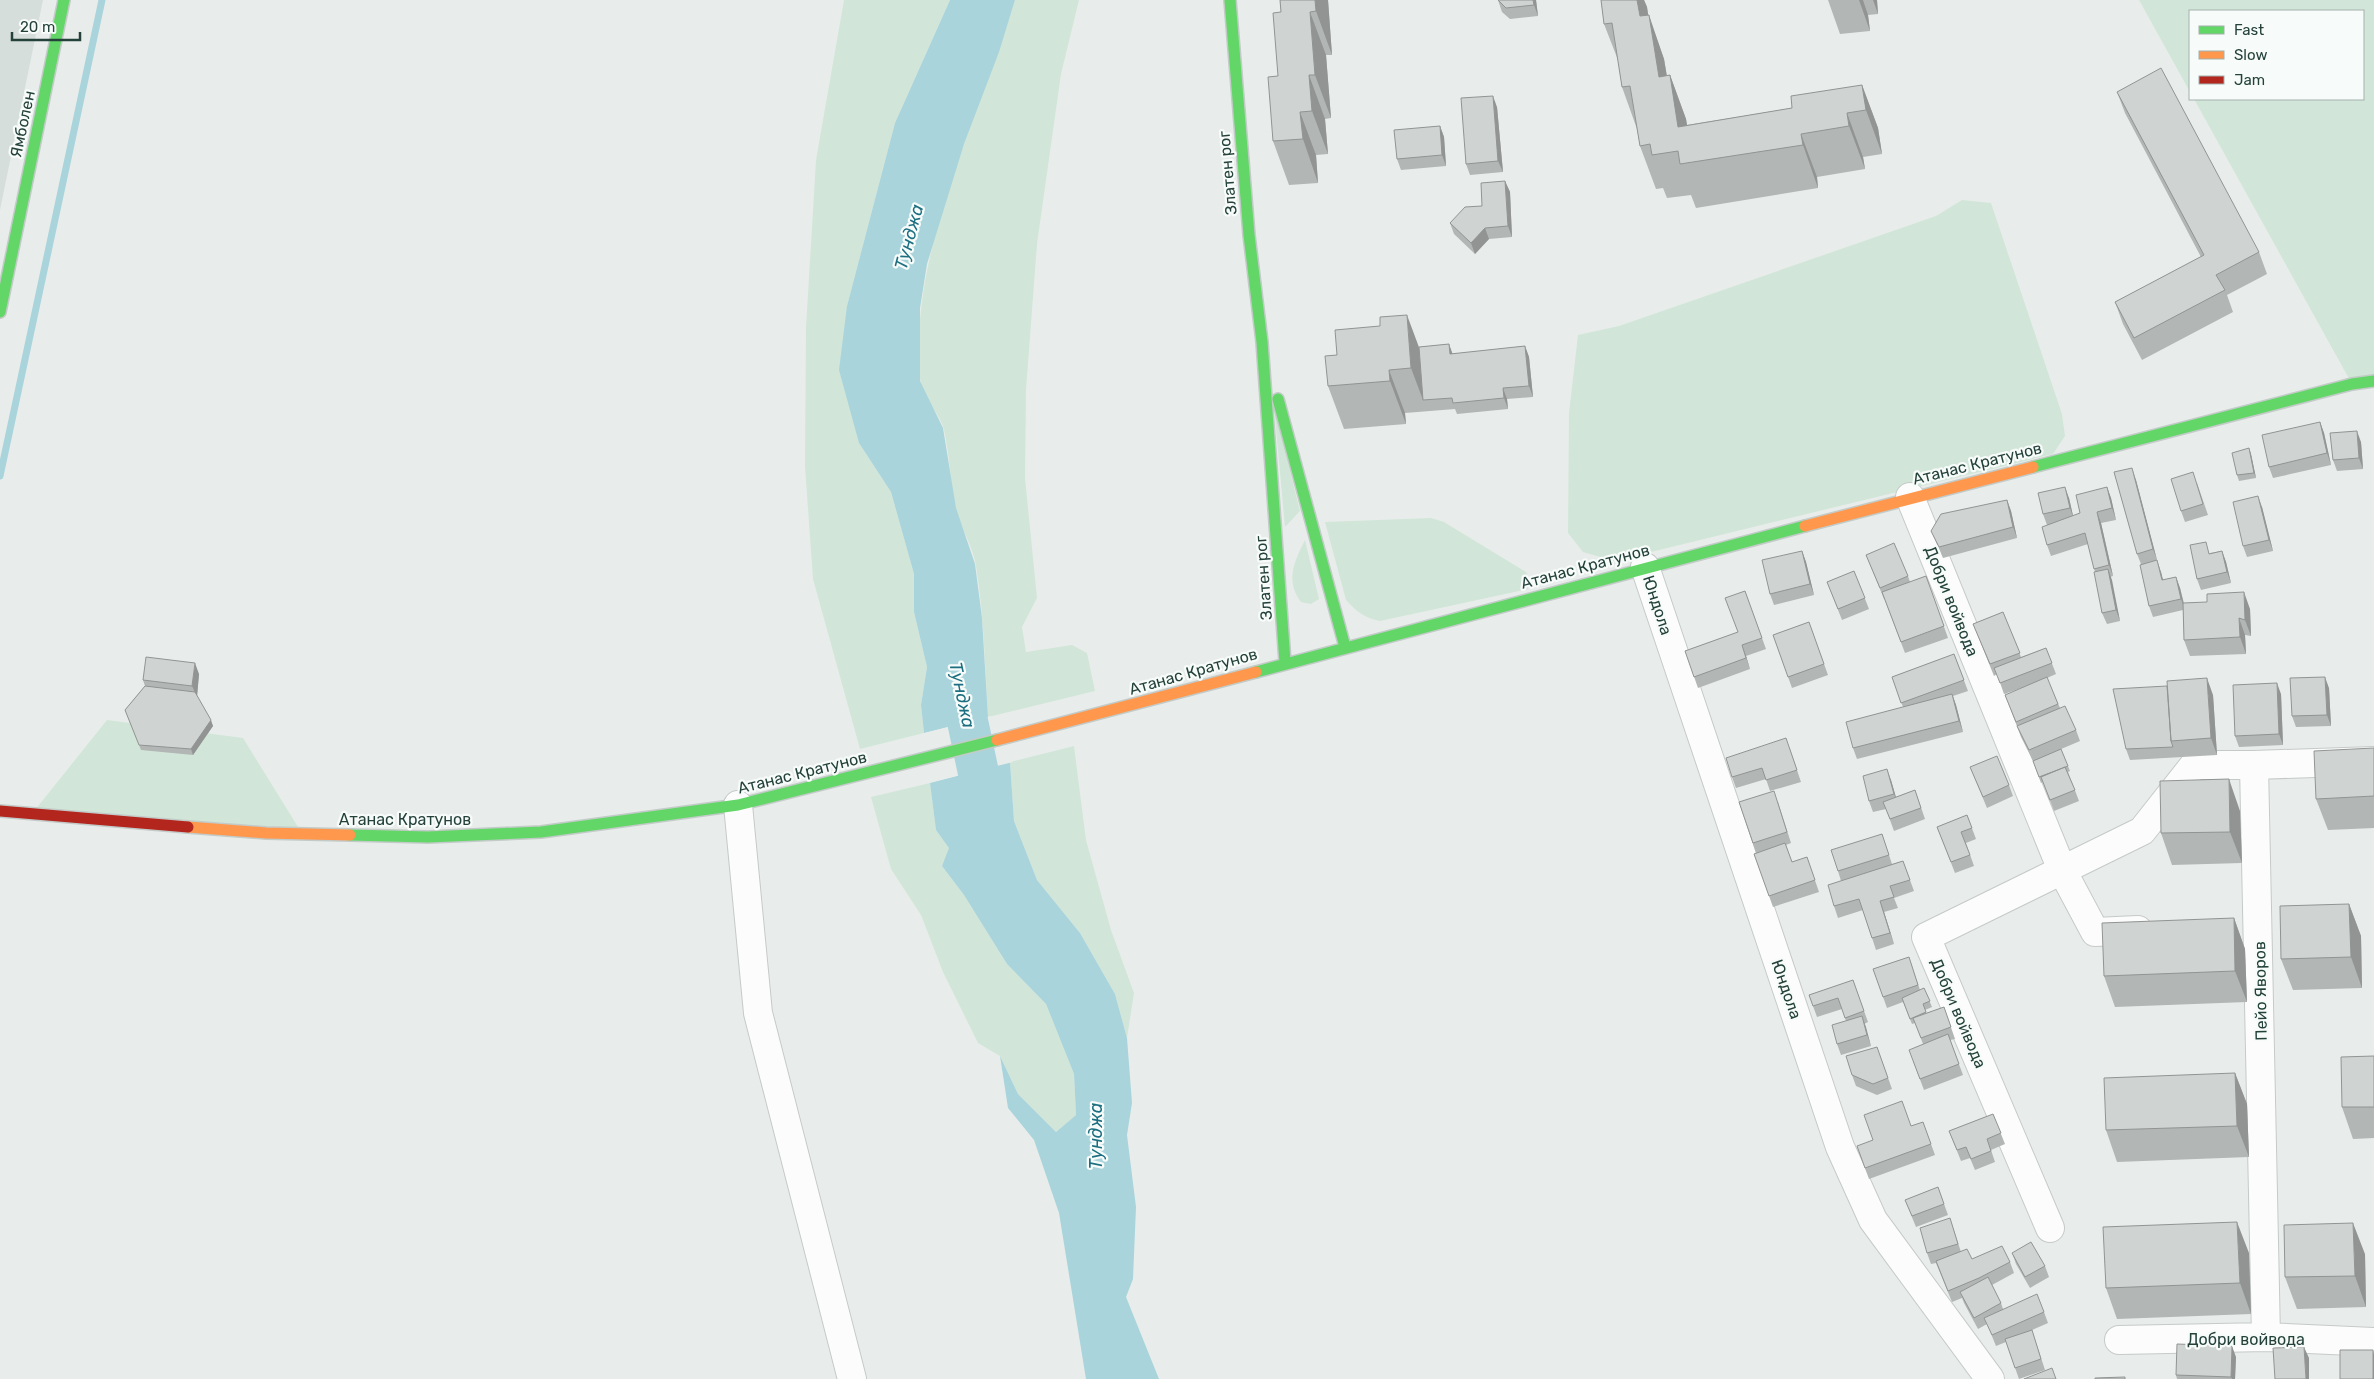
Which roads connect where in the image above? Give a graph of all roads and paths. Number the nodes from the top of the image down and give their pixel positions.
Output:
1 (64, 0) edge
2 (1230, 0) edge
3 (0, 312) edge
4 (1262, 342) junction
5 (2374, 380) edge
6 (1910, 497) junction
7 (1645, 567) junction
8 (1345, 647) junction
9 (1285, 662) junction
10 (2374, 761) edge
11 (2254, 764) junction
12 (738, 805) junction
13 (0, 811) edge
14 (2062, 870) junction
15 (2230, 926) edge
16 (2259, 926) junction
17 (2162, 929) edge
18 (2050, 1228) dead end
19 (2266, 1337) junction
20 (2119, 1340) dead end
21 (2374, 1342) edge
22 (852, 1379) edge
23 (1990, 1379) edge

1 - 3 main road, Ямболен
2 - 4 main road, Златен рог
4 - 8 main road, Златен рог
4 - 9 main road, Златен рог
5 - 6 main road, Атанас Кратунов
6 - 7 main road, Атанас Кратунов
6 - 14 street, Добри войвода
7 - 8 main road, Атанас Кратунов
7 - 23 street, Юндола
8 - 9 main road, Атанас Кратунов
9 - 12 main road, Атанас Кратунов
10 - 11 street
11 - 14 street, Добри войвода
11 - 16 street, Пейо Яворов
12 - 13 main road, Атанас Кратунов
12 - 22 street
14 - 17 street, Добри войвода
14 - 18 street, Добри войвода
15 - 16 street
16 - 19 street, Пейо Яворов
19 - 20 street, Добри войвода
19 - 21 street, Добри войвода

